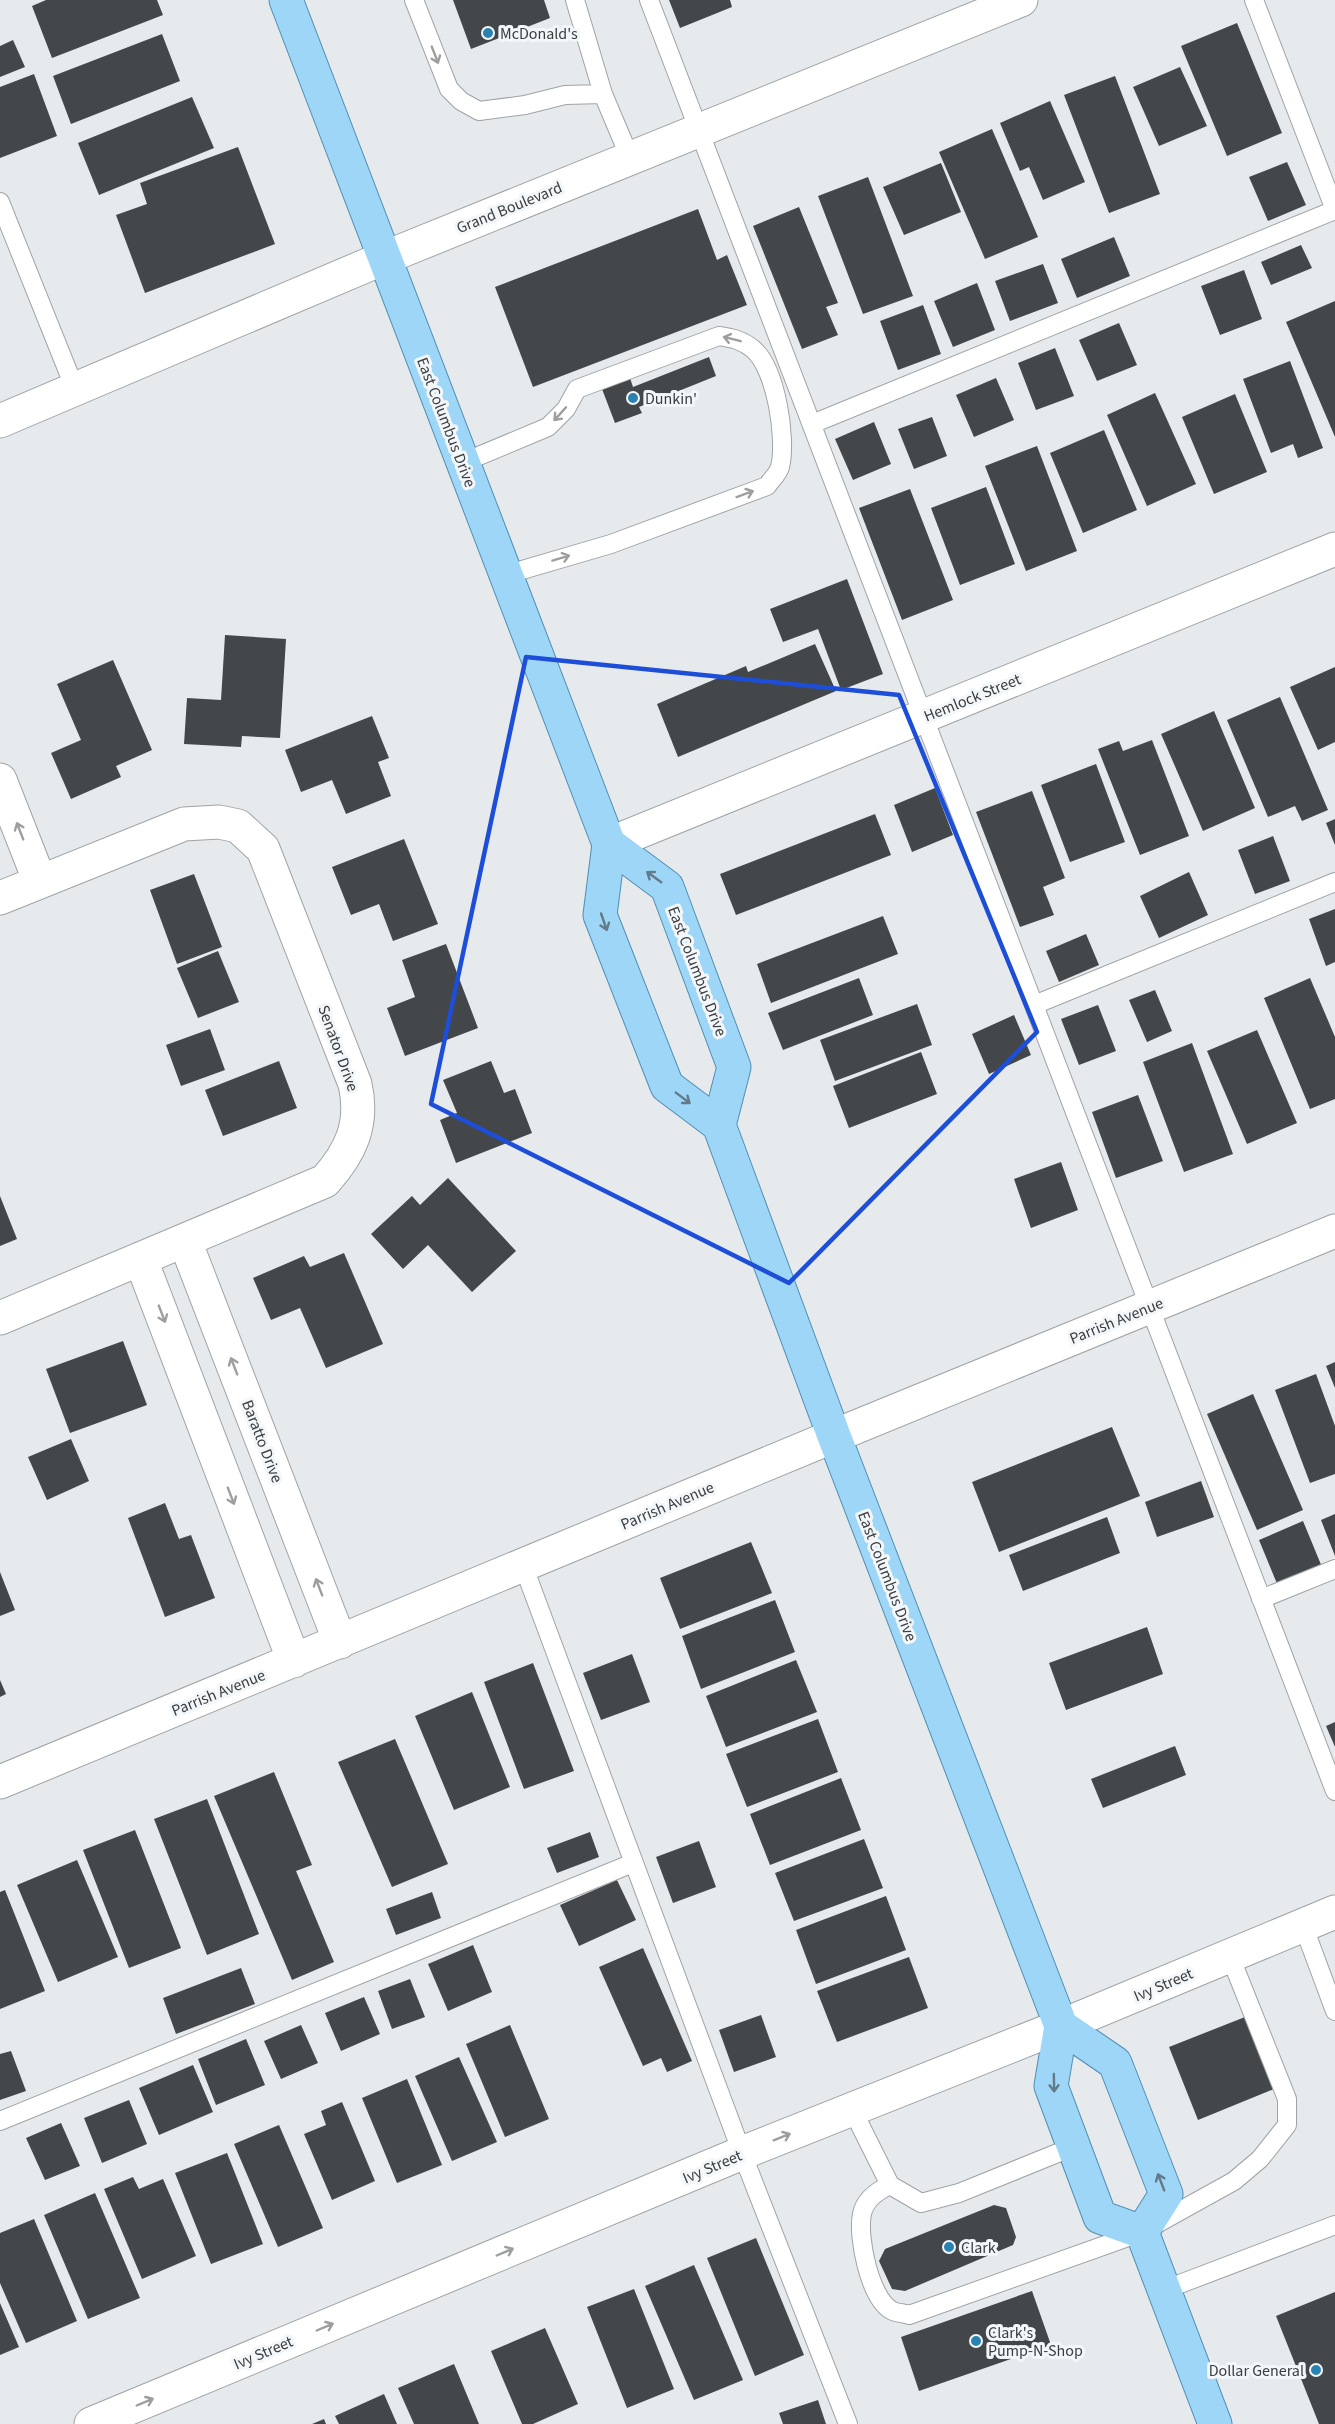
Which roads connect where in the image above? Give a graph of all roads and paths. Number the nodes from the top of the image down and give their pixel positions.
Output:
1 (286, 0) edge
2 (414, 0) edge
3 (575, 0) edge
4 (650, 0) edge
5 (1021, 0) edge
6 (1254, 0) edge
7 (603, 94) junction
8 (699, 130) junction
9 (630, 158) junction
10 (0, 202) edge
11 (1335, 210) edge
12 (384, 258) junction
13 (75, 389) junction
14 (0, 421) edge
15 (812, 424) junction
16 (462, 463) junction
17 (1335, 549) edge
18 (505, 575) junction
19 (924, 716) junction
20 (0, 780) edge
21 (609, 844) junction
22 (40, 882) junction
23 (1335, 882) edge
24 (0, 898) edge
25 (1034, 1005) junction
26 (719, 1125) junction
27 (1335, 1231) edge
28 (185, 1241) junction
29 (141, 1260) junction
30 (1150, 1306) junction
31 (0, 1318) edge
32 (834, 1436) junction
33 (523, 1565) junction
34 (1335, 1569) edge
35 (1261, 1599) junction
36 (340, 1642) junction
37 (294, 1661) junction
38 (0, 1782) edge
39 (1335, 1791) edge
40 (633, 1863) junction
41 (1335, 1912) edge
42 (1303, 1925) junction
43 (1230, 1956) junction
44 (1335, 2011) edge
45 (1061, 2026) junction
46 (852, 2109) junction
47 (0, 2121) edge
48 (1075, 2146) junction
49 (742, 2153) junction
50 (890, 2186) junction
51 (1335, 2225) edge
52 (1142, 2232) junction
53 (1164, 2290) junction
54 (91, 2424) edge
55 (848, 2424) edge
56 (1215, 2424) edge

1 - 12 main road, East Columbus Drive
2 -> 7 lane
3 - 7 lane
4 - 8 lane
5 - 8 street, Grand Boulevard
6 - 11 lane
7 - 9 lane
8 - 9 street, Grand Boulevard
8 - 15 lane
9 - 12 street, Grand Boulevard
10 - 13 lane
11 - 15 lane
12 - 13 street, Grand Boulevard
12 - 16 main road, East Columbus Drive
13 - 14 street, Grand Boulevard
15 - 19 lane
16 - 18 main road, East Columbus Drive
18 -> 16 lane
17 - 19 street, Hemlock Street
18 - 21 main road, East Columbus Drive
19 - 21 street, Hemlock Street
19 - 25 lane
22 -> 20 street
21 -> 26 main road, East Columbus Drive
26 -> 21 main road, East Columbus Drive
22 - 24 street, Senator Drive
22 - 28 street, Senator Drive
23 - 25 lane
25 - 30 lane
26 - 32 main road, East Columbus Drive
27 - 30 street, Parrish Avenue
28 - 29 street, Senator Drive
36 -> 28 street, Baratto Drive
29 - 31 street, Senator Drive
29 -> 37 street
30 - 32 street, Parrish Avenue
30 - 35 lane
32 - 33 street, Parrish Avenue
32 - 45 main road, East Columbus Drive
33 - 36 street, Parrish Avenue
33 - 40 lane
34 - 35 lane
35 - 39 lane
36 - 37 street, Parrish Avenue
37 - 38 street, Parrish Avenue
40 - 47 lane
40 - 49 lane
41 - 42 street, Ivy Street
42 - 43 street, Ivy Street
42 - 44 lane
43 - 45 street, Ivy Street
43 - 52 lane
45 - 46 street, Ivy Street
45 -> 48 main road
52 -> 45 main road
49 -> 46 street, Ivy Street
46 - 50 lane
48 - 50 lane
48 - 52 main road
54 -> 49 street, Ivy Street
49 - 55 lane
50 - 52 lane
51 - 53 lane
52 - 53 main road
53 - 56 main road

